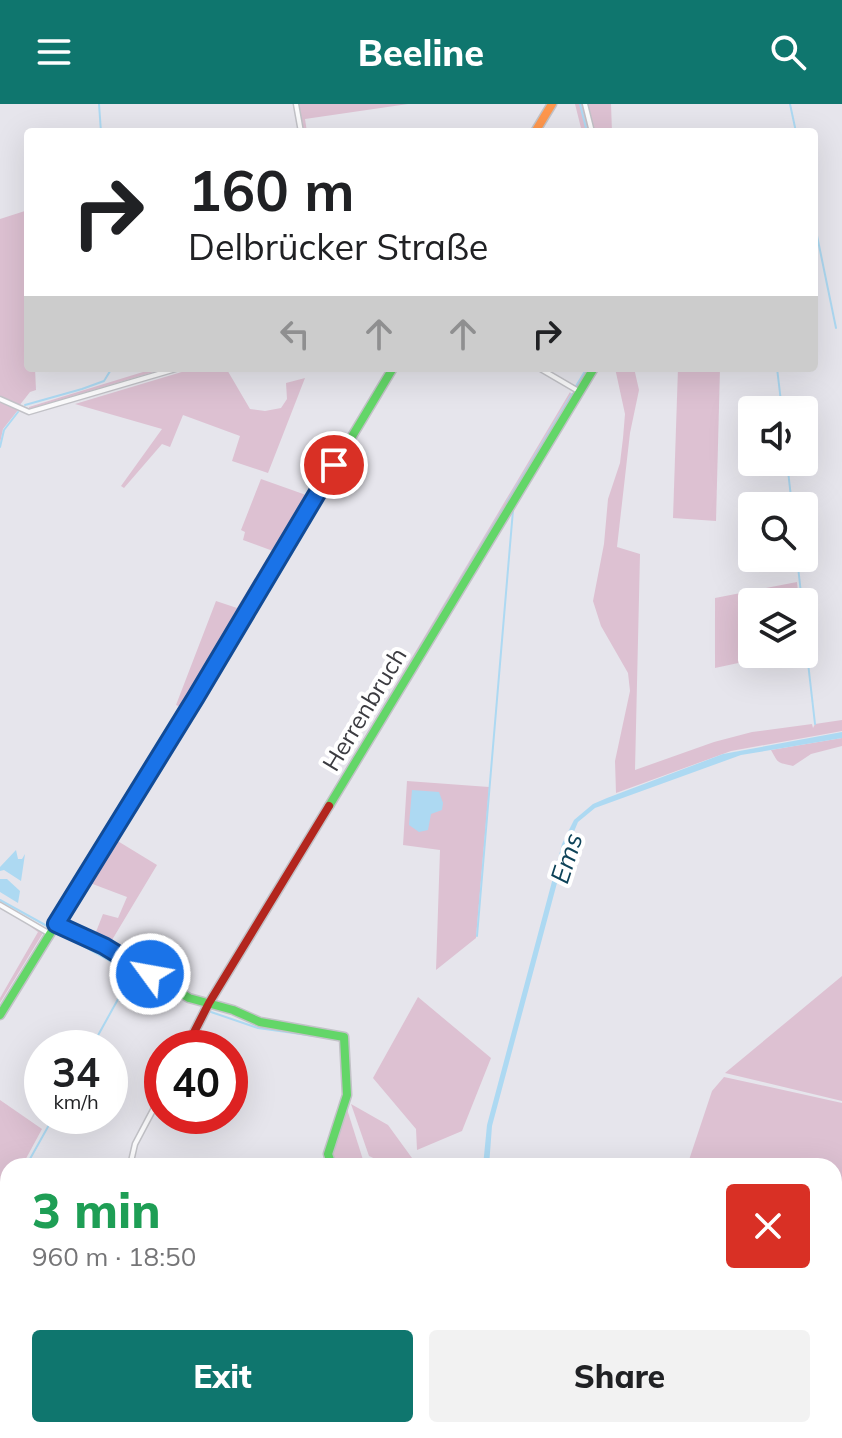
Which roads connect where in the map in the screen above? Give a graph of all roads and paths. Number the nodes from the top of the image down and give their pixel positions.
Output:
1 (296, 104) edge
2 (552, 104) edge
3 (585, 104) edge
4 (300, 128) edge
5 (537, 128) edge
6 (591, 128) edge
7 (165, 372) edge
8 (391, 372) edge
9 (546, 372) edge
10 (592, 372) edge
11 (580, 392) junction
12 (0, 399) edge
13 (0, 905) edge
14 (56, 924) junction
15 (50, 934) junction
16 (209, 1003) junction
17 (0, 1015) edge
18 (195, 1030) edge
19 (144, 1127) edge
20 (132, 1158) edge
21 (329, 1158) edge

1 - 4 street
2 - 5 street
3 - 6 street
7 - 12 street
8 - 14 street
9 - 11 street
10 - 11 street, Herrenbruch
11 - 16 street, Herrenbruch
13 - 15 street
14 - 15 street
14 - 16 street
15 - 17 street
16 - 18 street, Herrenbruch
16 - 21 street
19 - 20 street

